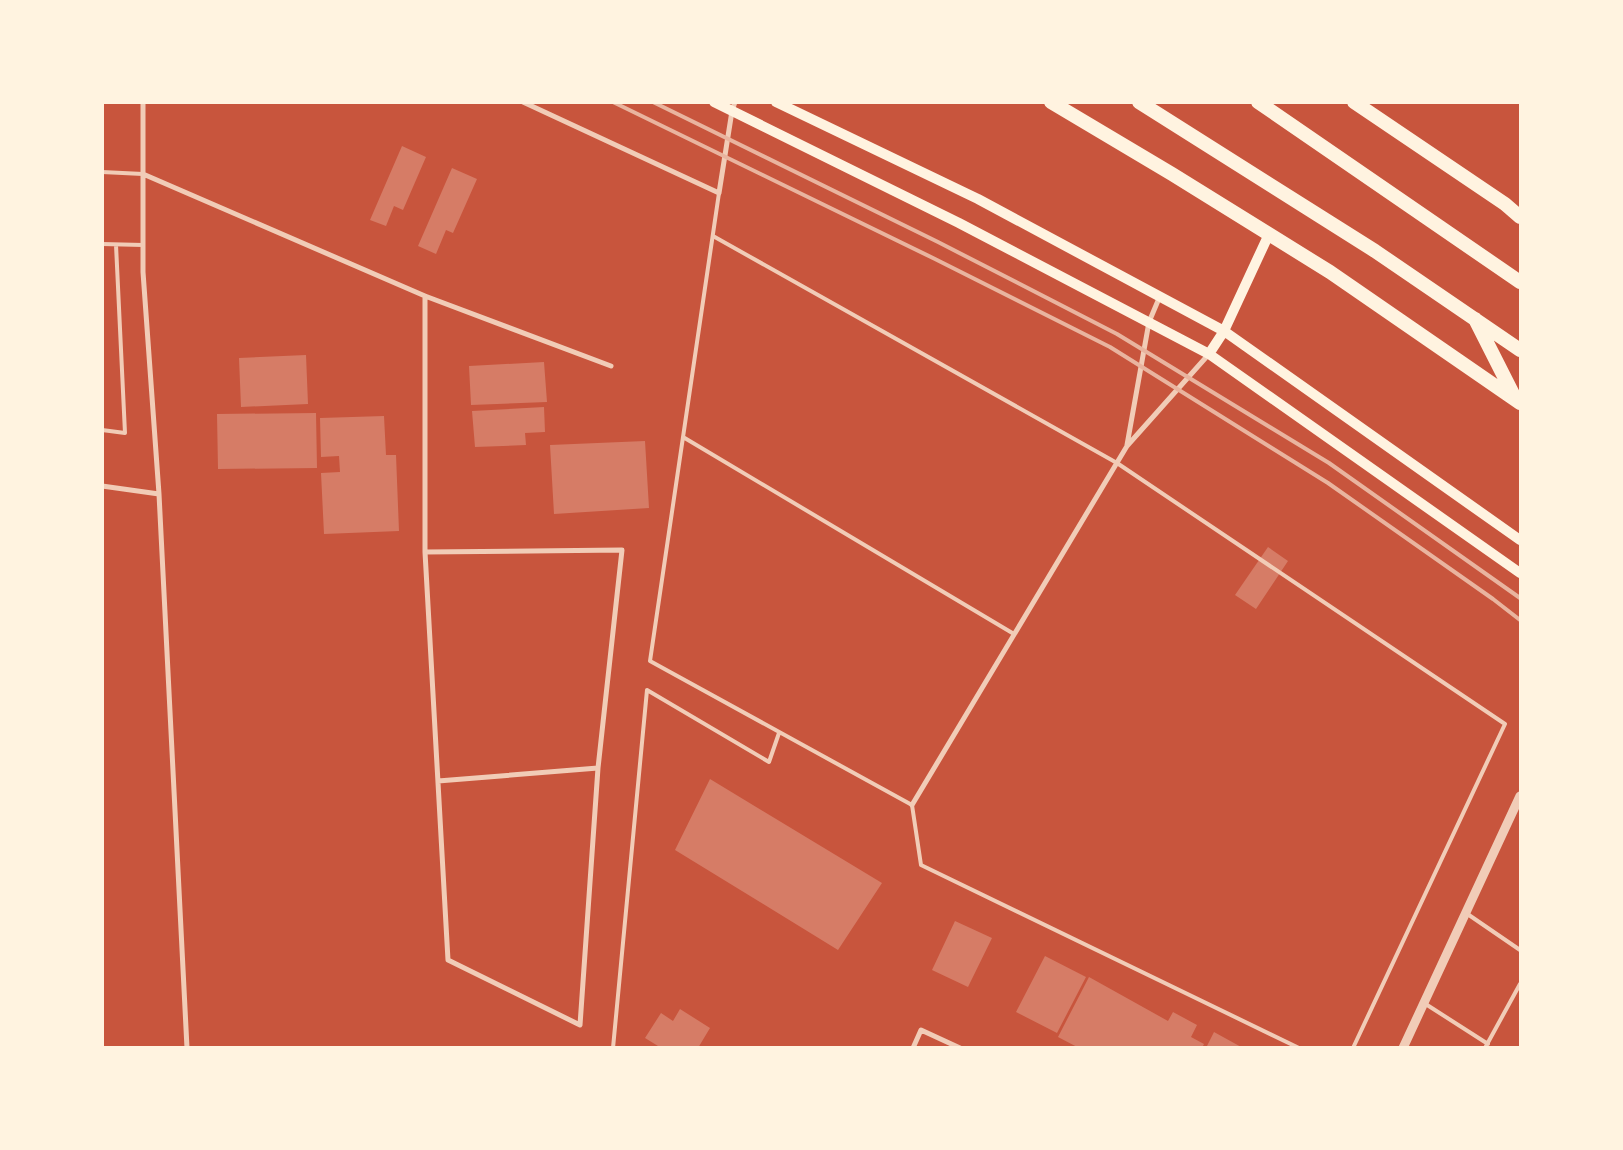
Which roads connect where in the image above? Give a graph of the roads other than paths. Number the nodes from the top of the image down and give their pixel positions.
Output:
1 (143, 102) edge
2 (524, 102) edge
3 (714, 102) edge
4 (776, 102) edge
5 (1051, 102) edge
6 (1139, 102) edge
7 (1258, 102) edge
8 (1354, 102) edge
9 (733, 107) edge
10 (102, 172) edge
11 (143, 174) junction
12 (719, 193) junction
13 (1520, 217) edge
14 (1270, 234) junction
15 (713, 236) junction
16 (102, 244) edge
17 (116, 245) junction
18 (143, 245) junction
19 (1520, 282) edge
20 (1160, 295) junction
21 (425, 296) junction
22 (1475, 318) junction
23 (1150, 322) junction
24 (1224, 331) junction
25 (1520, 350) edge
26 (1209, 354) junction
27 (611, 366) dead end
28 (1518, 401) edge
29 (102, 430) edge
30 (683, 437) junction
31 (1127, 446) junction
32 (1117, 463) junction
33 (102, 486) edge
34 (159, 494) junction
35 (1520, 540) edge
36 (425, 552) junction
37 (1520, 573) edge
38 (1014, 634) junction
39 (779, 733) junction
40 (598, 768) junction
41 (438, 781) junction
42 (1520, 796) edge
43 (912, 804) junction
44 (1466, 913) junction
45 (1520, 950) edge
46 (1520, 984) edge
47 (1424, 1003) junction
48 (1486, 1046) edge
49 (187, 1048) edge
50 (613, 1048) edge
51 (913, 1048) edge
52 (960, 1048) edge
53 (1299, 1048) edge
54 (1353, 1048) edge
55 (1403, 1048) edge

1 - 11 street
2 - 12 street
3 - 9 main road
4 - 20 main road
5 - 14 highway
6 - 22 highway
7 - 19 highway
8 - 13 highway
9 - 12 street
9 - 23 main road
10 - 11 lane
11 - 18 street
11 - 21 street
12 - 15 lane
14 - 24 main road
14 - 28 highway
15 - 30 lane
15 - 32 lane
16 - 17 lane
17 - 18 lane
17 - 29 lane
18 - 34 street
20 - 23 street
20 - 24 main road
21 - 27 street
21 - 36 street
22 - 25 highway
22 - 28 highway
23 - 26 main road
23 - 31 street
24 - 26 main road
24 - 35 main road
26 - 31 street
26 - 37 main road
30 - 38 lane
30 - 39 lane
31 - 32 street
32 - 38 street
32 - 54 lane
33 - 34 street
34 - 49 street
36 - 40 street
36 - 41 street
38 - 43 street
39 - 43 lane
39 - 50 lane
40 - 41 street
40 - 41 street
42 - 44 street
43 - 53 lane
44 - 45 lane
44 - 47 street
46 - 48 lane
47 - 48 lane
47 - 55 street
51 - 52 street

